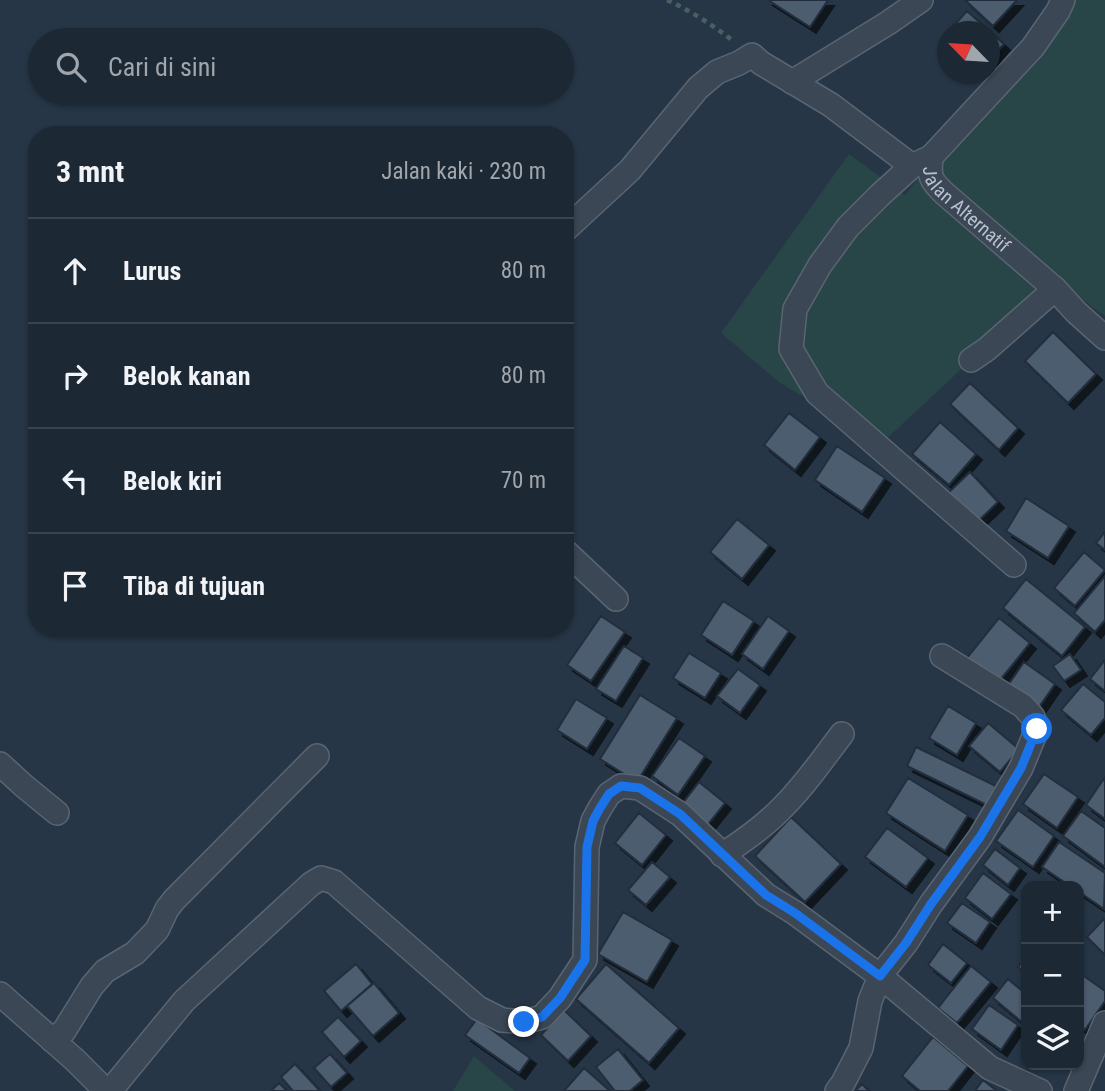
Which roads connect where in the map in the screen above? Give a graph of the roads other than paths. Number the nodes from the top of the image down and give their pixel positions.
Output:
1 (921, 0) edge
2 (1063, 0) edge
3 (792, 82) junction
4 (922, 162) junction
5 (574, 222) edge
6 (1055, 289) junction
7 (1105, 338) edge
8 (971, 360) dead end
9 (574, 559) edge
10 (1014, 565) dead end
11 (616, 599) dead end
12 (943, 656) dead end
13 (842, 734) dead end
14 (317, 756) dead end
15 (0, 764) edge
16 (57, 813) dead end
17 (722, 855) junction
18 (880, 976) junction
19 (0, 994) edge
20 (1105, 1023) edge
21 (52, 1040) junction
22 (104, 1091) edge
23 (110, 1091) edge
24 (837, 1091) edge
25 (1040, 1091) edge
26 (1076, 1091) edge

1 - 3 street
2 - 4 street, Jalan Alternatif
3 - 4 street
3 - 5 street
4 - 6 street, Jalan Alternatif
4 - 10 street
6 - 7 street, Jalan Alternatif
6 - 8 street
9 - 11 street
12 - 18 street
13 - 17 street
14 - 21 street
15 - 16 street
17 - 18 street
17 - 23 street
18 - 24 street
18 - 25 street
19 - 21 street
20 - 26 street
21 - 22 street

